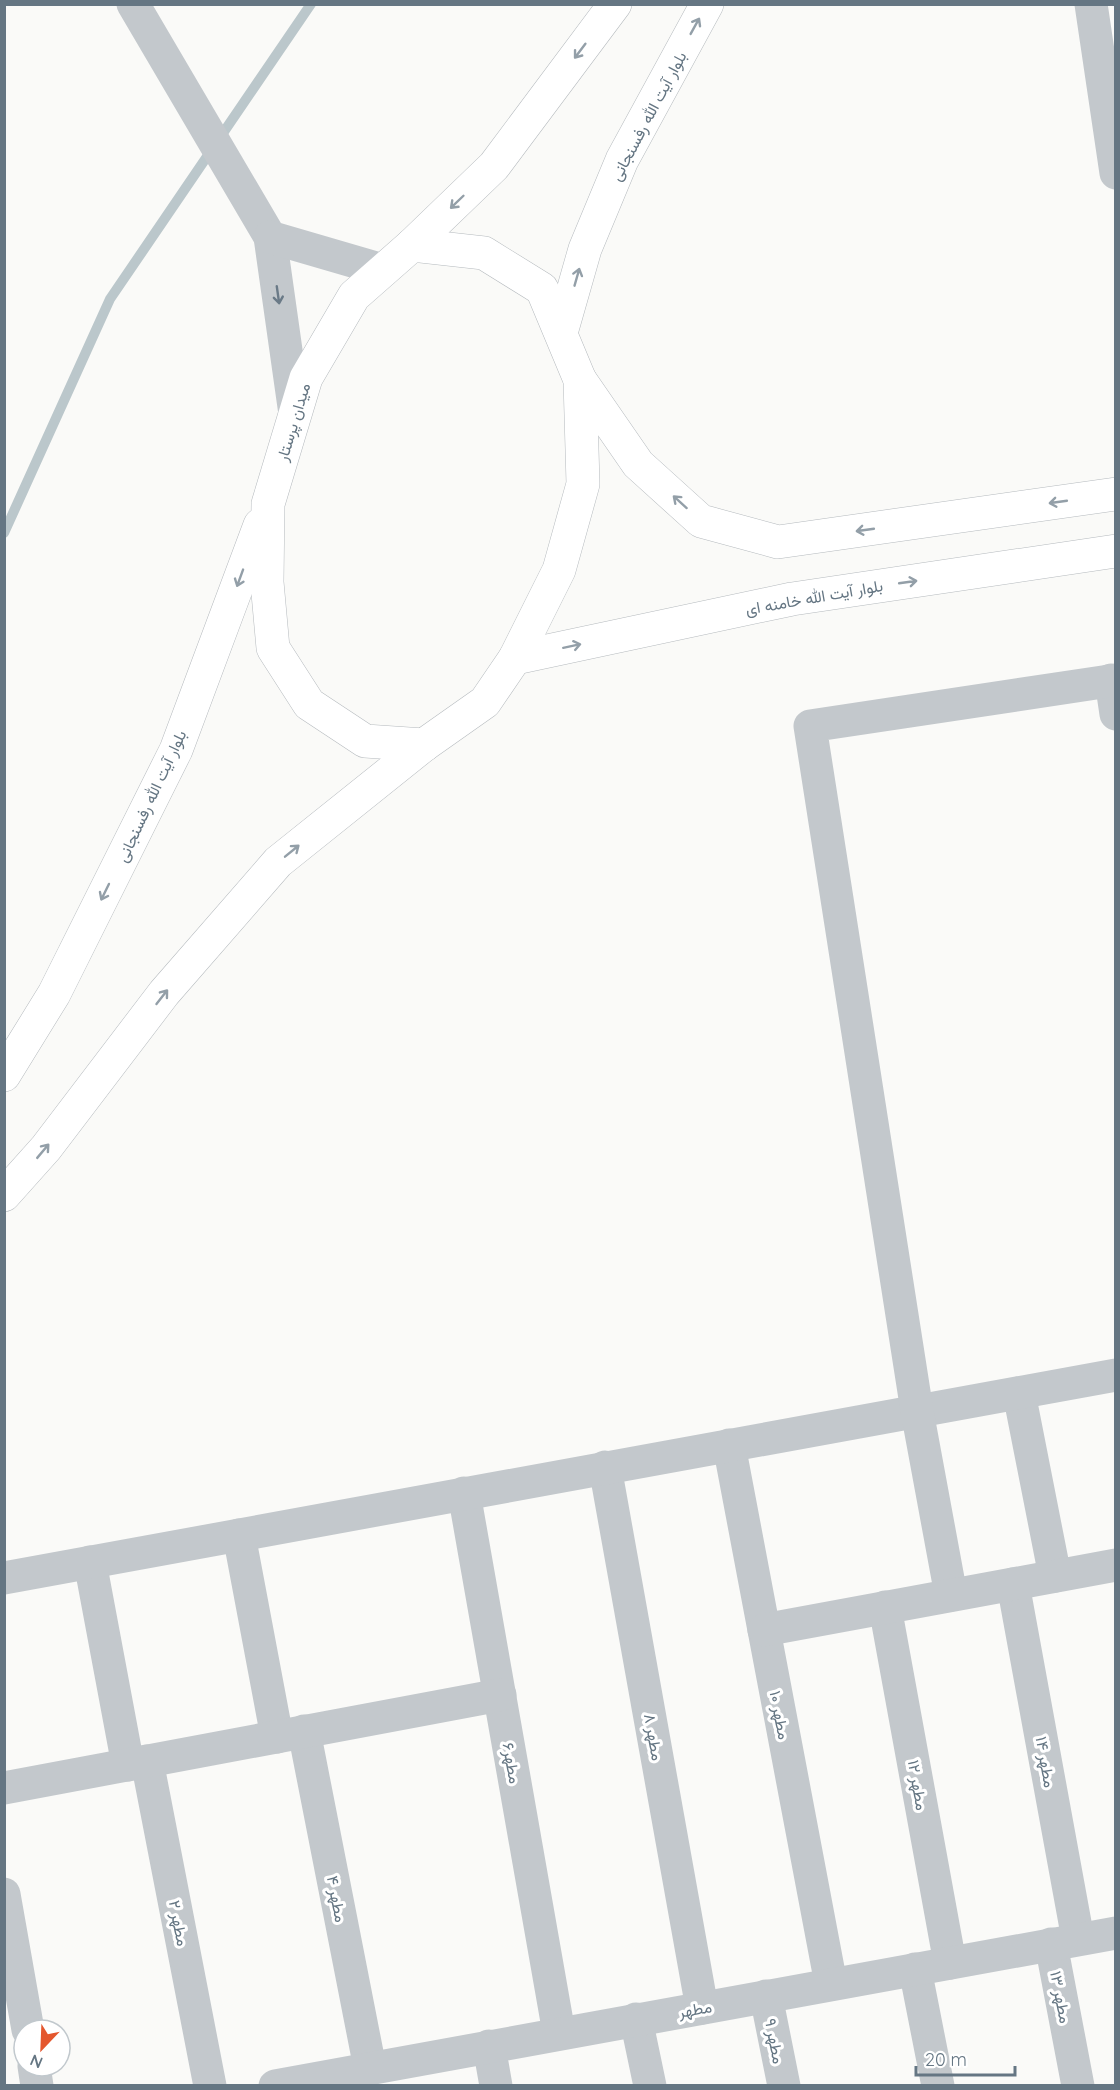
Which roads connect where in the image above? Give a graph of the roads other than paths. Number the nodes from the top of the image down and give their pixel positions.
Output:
1 (133, 4) edge
2 (615, 4) edge
3 (707, 4) edge
4 (1091, 4) edge
5 (1116, 172) edge
6 (270, 237) junction
7 (412, 245) junction
8 (382, 270) junction
9 (561, 333) junction
10 (580, 380) junction
11 (295, 414) junction
12 (1116, 494) edge
13 (268, 504) junction
14 (1116, 551) edge
15 (515, 658) junction
16 (1113, 680) edge
17 (1116, 714) edge
18 (424, 745) junction
19 (4, 1075) edge
20 (4, 1195) edge
21 (1116, 1375) edge
22 (1020, 1393) junction
23 (918, 1412) junction
24 (729, 1445) junction
25 (605, 1467) junction
26 (464, 1493) junction
27 (239, 1535) junction
28 (90, 1562) junction
29 (1116, 1565) edge
30 (1054, 1576) junction
31 (4, 1578) edge
32 (1013, 1584) junction
33 (951, 1595) junction
34 (885, 1607) junction
35 (764, 1629) junction
36 (500, 1695) junction
37 (290, 1734) junction
38 (137, 1763) junction
39 (4, 1788) edge
40 (4, 1894) edge
41 (1116, 1933) edge
42 (1064, 1942) junction
43 (950, 1963) junction
44 (915, 1969) junction
45 (831, 1984) junction
46 (766, 1996) junction
47 (702, 2008) junction
48 (26, 2018) edge
49 (636, 2019) junction
50 (560, 2033) junction
51 (489, 2046) junction
52 (370, 2068) junction
53 (334, 2080) edge
54 (210, 2085) edge
55 (275, 2085) edge
56 (496, 2085) edge
57 (650, 2085) edge
58 (784, 2085) edge
59 (938, 2085) edge
60 (1078, 2085) edge

1 - 6 street
2 -> 7 main road
9 -> 3 main road, بلوار آیت الله رفسنجانی
4 - 5 street
6 - 8 street
6 -> 11 street
7 - 8 main road, میدان پرستار
7 - 9 main road
8 - 11 main road, میدان پرستار
9 - 10 main road
12 -> 10 main road
10 - 15 main road
11 - 13 main road, میدان پرستار
13 - 18 main road, میدان پرستار
13 -> 19 main road, بلوار آیت الله رفسنجانی
15 -> 14 main road, بلوار آیت الله خامنه ای
15 - 18 main road
16 - 17 street
16 - 23 street
20 -> 18 main road
21 - 22 street
22 - 23 street
22 - 30 street
23 - 24 street
23 - 33 street
24 - 25 street
24 - 35 street, مطهر ۱۰
25 - 26 street
25 - 47 street, مطهر ۸
26 - 27 street
26 - 36 street, مطهر۶
27 - 28 street
27 - 37 street, مطهر ۴
28 - 31 street
28 - 38 street, مطهر ۲
29 - 30 street
30 - 32 street
32 - 33 street
32 - 42 street, مطهر ۱۴
33 - 34 street
34 - 35 street
34 - 43 street, مطهر ۱۲
35 - 45 street, مطهر ۱۰
36 - 37 street
36 - 50 street, مطهر۶
37 - 38 street
37 - 52 street, مطهر ۴
38 - 39 street
38 - 54 street, مطهر ۲
40 - 48 street
41 - 42 street, مطهر
42 - 43 street, مطهر
42 - 60 street, مطهر ۱۳
43 - 44 street, مطهر
44 - 45 street, مطهر
44 - 59 street
45 - 46 street, مطهر
46 - 47 street, مطهر
46 - 58 street, مطهر ۹
47 - 49 street, مطهر
49 - 50 street, مطهر
49 - 57 street
50 - 51 street, مطهر
51 - 52 street, مطهر
51 - 56 street
52 - 53 street, مطهر
53 - 55 street, مطهر

